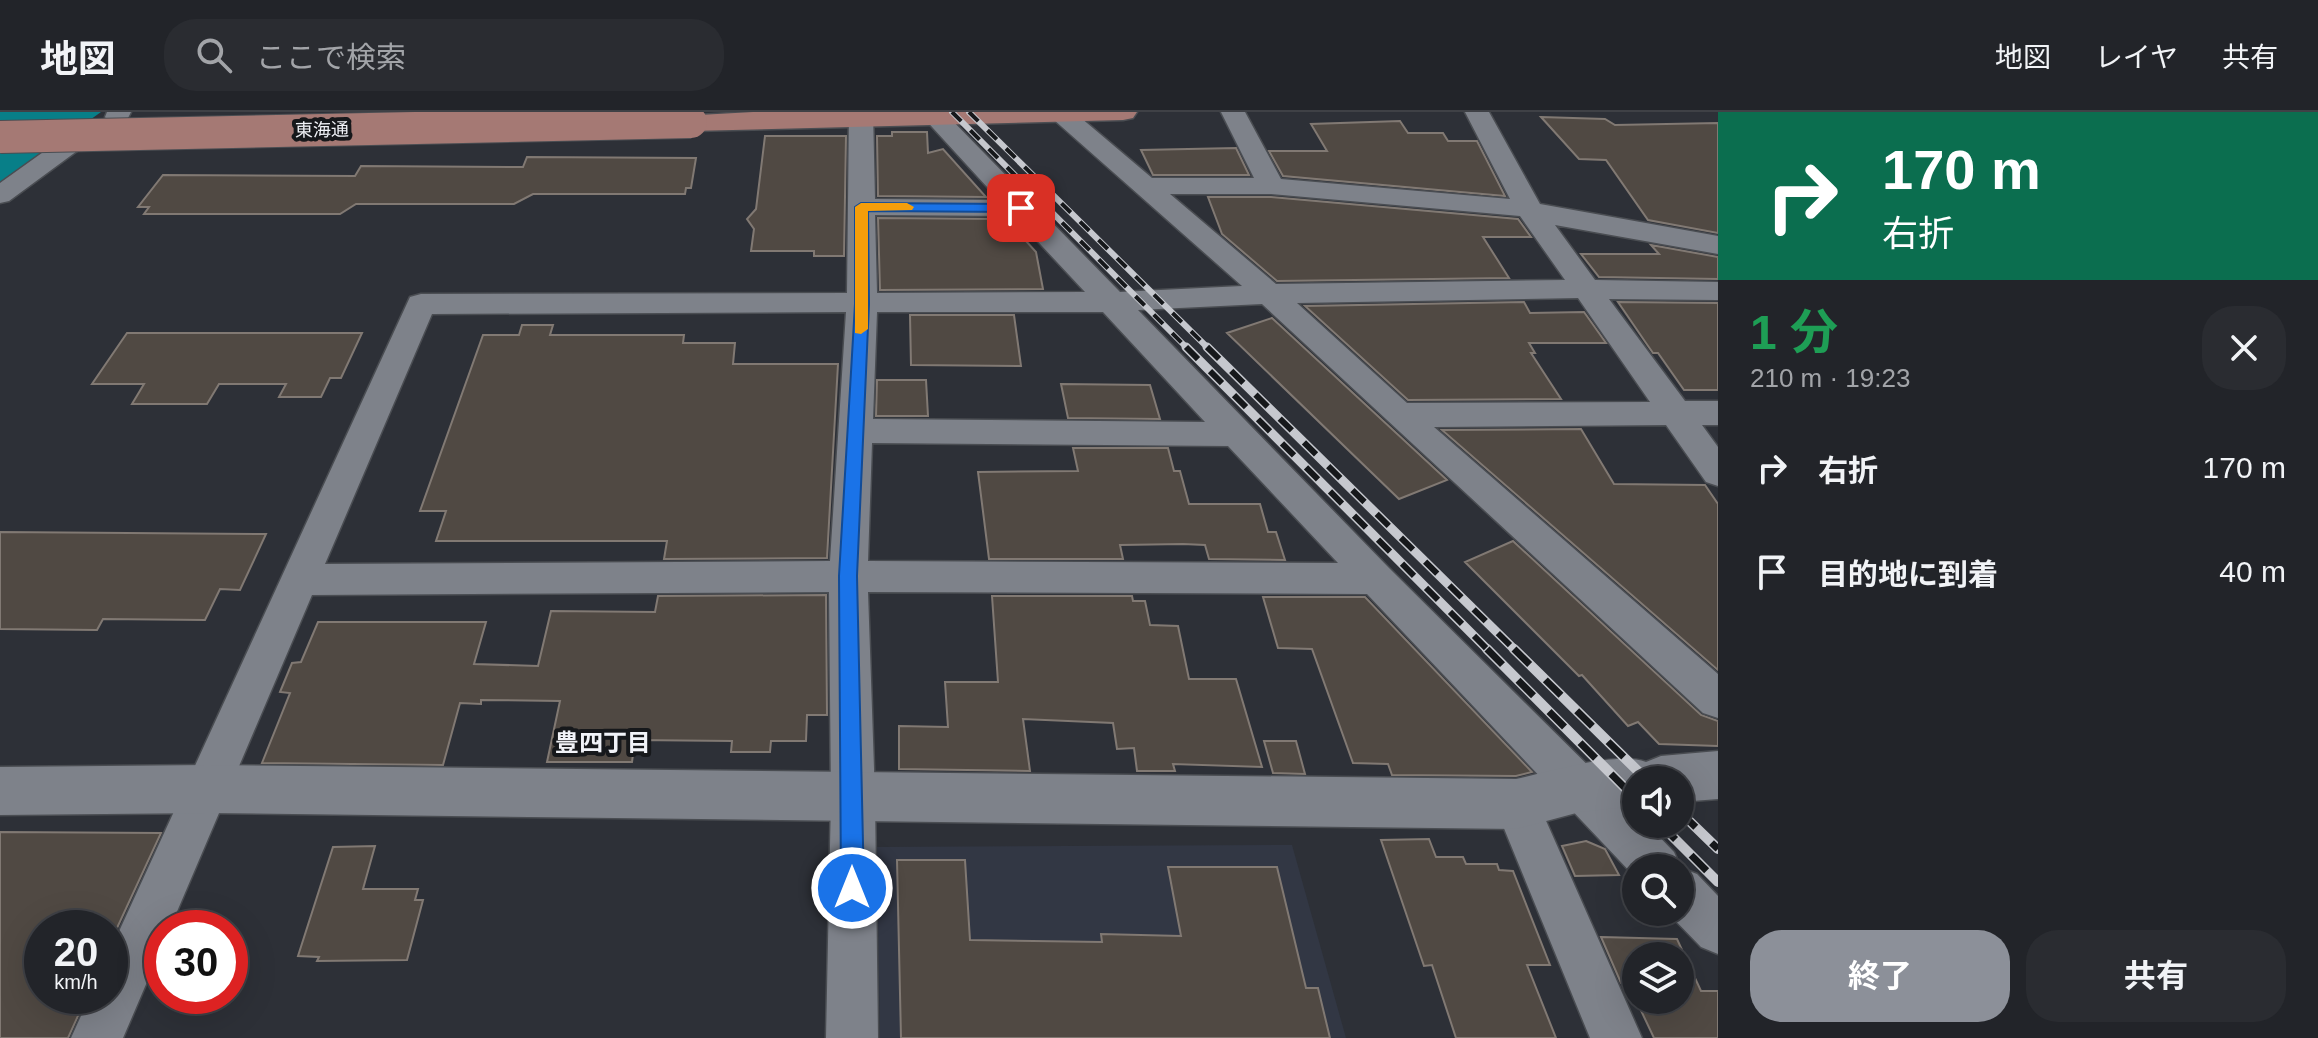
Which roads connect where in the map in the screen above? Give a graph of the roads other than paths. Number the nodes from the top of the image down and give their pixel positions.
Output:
1 (194, 112) edge
2 (306, 112) edge
3 (1123, 112) edge
4 (1233, 112) edge
5 (1477, 112) edge
6 (118, 114) edge
7 (1062, 114) edge
8 (861, 115) edge
9 (934, 116) junction
10 (0, 120) edge
11 (659, 123) junction
12 (83, 135) junction
13 (0, 137) edge
14 (1147, 186) junction
15 (1271, 186) junction
16 (0, 195) edge
17 (861, 207) junction
18 (1021, 208) junction
19 (1529, 209) junction
20 (1718, 245) edge
21 (1586, 289) junction
22 (1718, 291) edge
23 (1269, 294) junction
24 (1111, 302) junction
25 (862, 304) junction
26 (1676, 413) junction
27 (1718, 413) edge
28 (1399, 415) junction
29 (855, 431) junction
30 (1237, 434) junction
31 (1718, 473) edge
32 (848, 576) junction
33 (1376, 579) junction
34 (300, 580) junction
35 (1718, 700) edge
36 (1718, 775) edge
37 (1694, 777) edge
38 (1622, 784) edge
39 (1580, 788) junction
40 (208, 789) junction
41 (0, 791) edge
42 (853, 798) junction
43 (1516, 804) junction
44 (1644, 854) edge
45 (1694, 905) edge
46 (1718, 930) edge
47 (97, 1038) edge
48 (852, 1038) edge
49 (1616, 1038) edge

1 - 11 street
2 - 6 main road, 東海通
3 - 7 main road, 東海通
4 - 15 street
5 - 19 street
6 - 10 main road, 東海通
7 - 9 main road, 東海通
7 - 14 street
8 - 9 main road, 東海通
8 - 11 main road, 東海通, bridge
8 - 17 street
9 - 18 street
11 - 12 main road, 東海通, bridge
12 - 13 main road, 東海通, bridge
12 - 16 street
14 - 15 street
14 - 23 street
15 - 19 street
17 - 18 street
17 - 25 street
18 - 24 street
19 - 20 street
19 - 21 street
21 - 22 street
21 - 23 street
21 - 26 street
23 - 24 street
23 - 28 street
24 - 25 street
24 - 30 street
25 - 29 street
25 - 34 street
26 - 27 street
26 - 28 street
26 - 31 street
28 - 35 street
29 - 30 street
29 - 32 street
30 - 33 street
32 - 33 street
32 - 34 street
32 - 42 street
33 - 39 street
34 - 40 street
36 - 37 street
38 - 39 street
39 - 43 street
39 - 44 street
40 - 41 street
40 - 42 street
40 - 47 street
42 - 43 street
42 - 48 street
43 - 49 street
45 - 46 street

